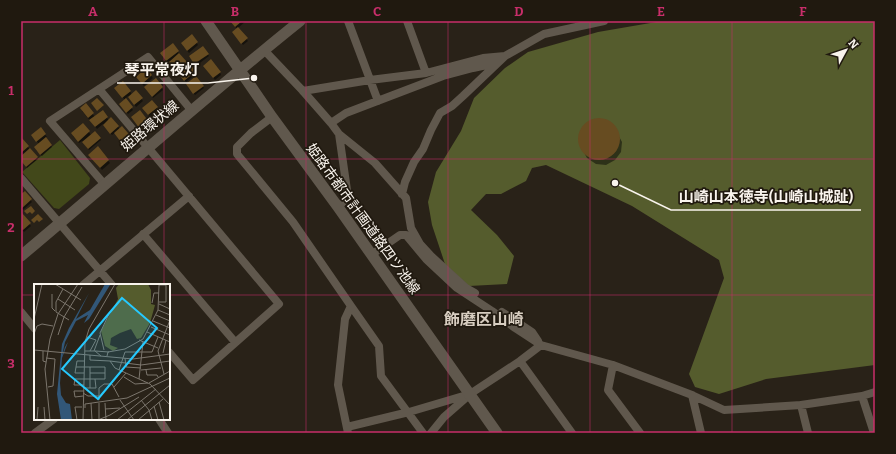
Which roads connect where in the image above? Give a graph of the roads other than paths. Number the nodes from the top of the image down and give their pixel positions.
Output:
1 (206, 21) edge
2 (300, 21) edge
3 (348, 21) edge
4 (407, 21) edge
5 (604, 21) edge
6 (264, 50) junction
7 (505, 56) junction
8 (497, 63) junction
9 (239, 69) junction
10 (426, 73) junction
11 (442, 73) junction
12 (370, 80) junction
13 (100, 89) junction
14 (303, 90) junction
15 (378, 101) junction
16 (192, 111) junction
17 (272, 117) junction
18 (331, 123) junction
19 (339, 134) junction
20 (148, 147) junction
21 (21, 178) edge
22 (105, 185) junction
23 (402, 194) junction
24 (189, 196) junction
25 (338, 207) junction
26 (60, 223) junction
27 (144, 234) junction
28 (371, 255) junction
29 (21, 256) edge
30 (100, 271) junction
31 (84, 284) edge
32 (111, 284) edge
33 (351, 306) junction
34 (21, 312) edge
35 (34, 327) edge
36 (236, 342) junction
37 (541, 345) junction
38 (170, 353) edge
39 (520, 361) junction
40 (613, 365) junction
41 (875, 392) edge
42 (470, 394) junction
43 (692, 395) junction
44 (862, 396) junction
45 (801, 406) junction
46 (409, 412) junction
47 (53, 420) edge
48 (160, 420) edge
49 (348, 430) edge
50 (698, 432) edge
51 (35, 433) edge
52 (168, 433) edge
53 (423, 433) edge
54 (431, 433) edge
55 (497, 433) edge
56 (572, 433) edge
57 (640, 433) edge
58 (808, 433) edge
59 (874, 433) edge

1 - 9 street, 姫路市都市計画道路四ツ池線
2 - 6 street, 姫路環状線
3 - 12 street
4 - 10 street
5 - 7 street
6 - 9 street, 姫路環状線
6 - 14 street
7 - 8 street
7 - 11 street
8 - 11 street
8 - 23 street
9 - 16 street, 姫路環状線
9 - 17 street, 姫路市都市計画道路四ツ池線
10 - 11 street
10 - 12 street
11 - 15 street
12 - 14 street
12 - 15 street
13 - 16 street
13 - 20 street
13 - 22 street
14 - 18 street
15 - 18 street
16 - 20 street, 姫路環状線
17 - 25 street, 姫路市都市計画道路四ツ池線
17 - 33 street
18 - 19 street
19 - 23 street
19 - 25 street
20 - 22 street, 姫路環状線
20 - 24 street
21 - 26 street
22 - 26 street, 姫路環状線
23 - 37 street
24 - 27 street
24 - 36 street
25 - 28 street, 姫路市都市計画道路四ツ池線
26 - 29 street, 姫路環状線
26 - 30 street
27 - 30 street
27 - 36 street
28 - 37 street
28 - 42 street, 姫路市都市計画道路四ツ池線
30 - 31 street
30 - 32 street
33 - 46 street
33 - 49 street
34 - 35 street
36 - 38 street
37 - 39 street
37 - 40 street
39 - 42 street
39 - 56 street
40 - 43 street
40 - 57 street
41 - 44 street
42 - 46 street
42 - 54 street
42 - 55 street, 姫路市都市計画道路四ツ池線
43 - 45 street
43 - 50 street
44 - 45 street
44 - 59 street
45 - 58 street
46 - 49 street
46 - 53 street
47 - 51 street
48 - 52 street

